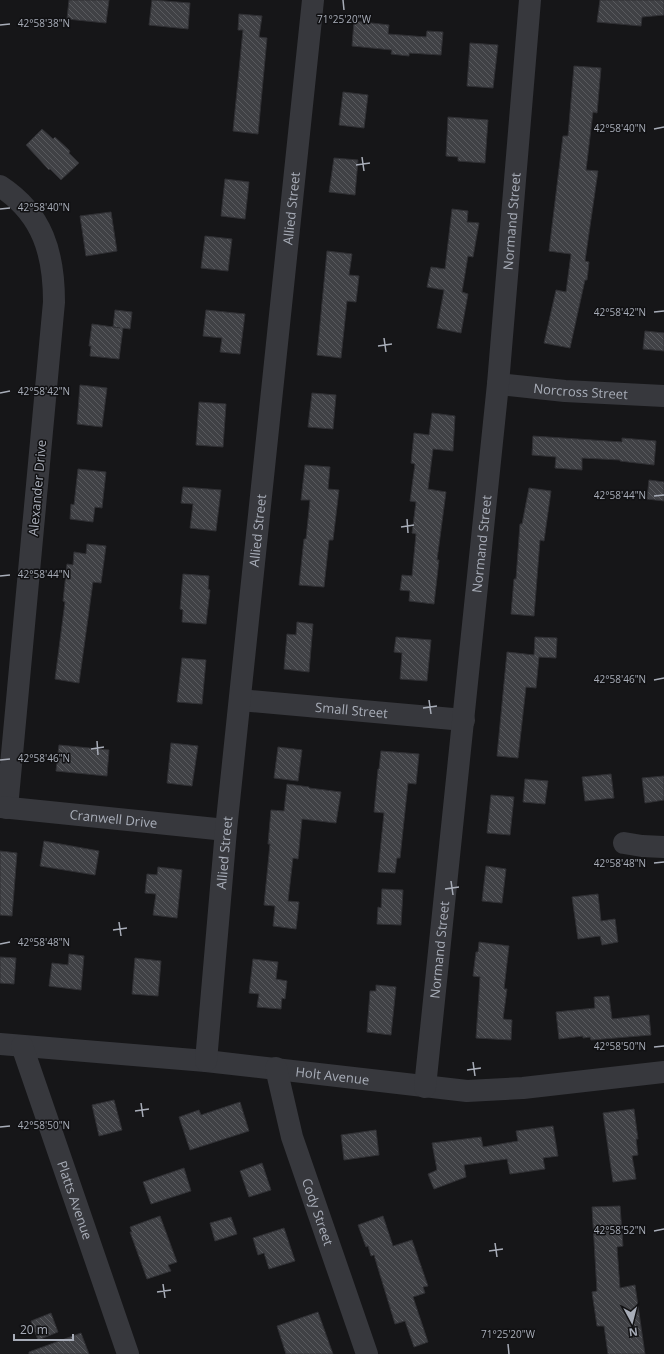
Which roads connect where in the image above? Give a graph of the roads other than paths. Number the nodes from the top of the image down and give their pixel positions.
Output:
1 (312, 0) edge
2 (530, 0) edge
3 (0, 186) edge
4 (498, 384) junction
5 (664, 396) edge
6 (240, 700) junction
7 (464, 720) junction
8 (4, 807) edge
9 (226, 830) junction
10 (624, 843) dead end
11 (664, 847) edge
12 (0, 1044) edge
13 (22, 1046) junction
14 (206, 1061) junction
15 (276, 1068) junction
16 (664, 1072) edge
17 (425, 1087) junction
18 (128, 1354) edge
19 (367, 1354) edge

1 - 6 street, Allied Street
2 - 4 street, Normand Street
3 - 8 street, Alexander Drive
4 - 5 street, Norcross Street
4 - 7 street, Normand Street
6 - 7 street, Small Street
6 - 9 street, Allied Street
7 - 17 street, Normand Street
8 - 9 street, Cranwell Drive
9 - 14 street, Allied Street
10 - 11 street
12 - 13 street, Holt Avenue
13 - 14 street, Holt Avenue
13 - 18 street, Platts Avenue
14 - 15 street, Holt Avenue
15 - 17 street, Holt Avenue
15 - 19 street, Cody Street
16 - 17 street, Holt Avenue

